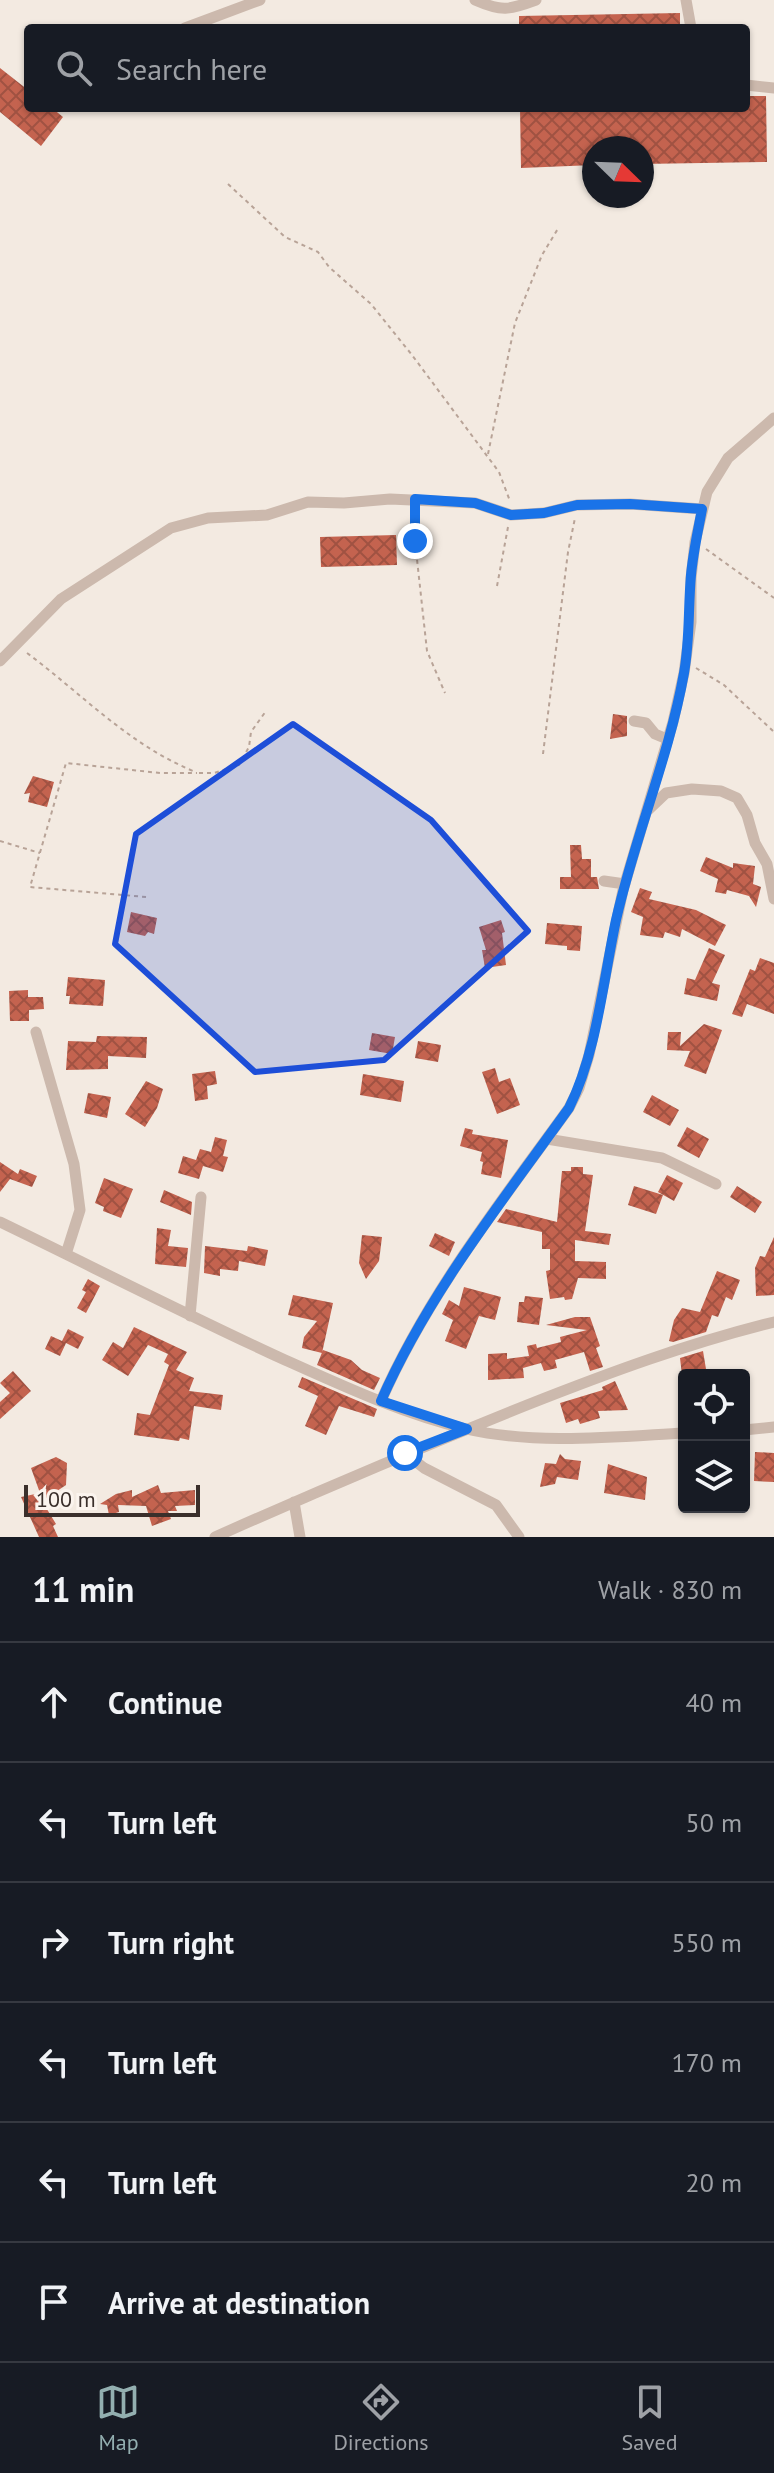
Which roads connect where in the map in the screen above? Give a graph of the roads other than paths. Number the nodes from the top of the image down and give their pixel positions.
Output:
1 (260, 0) edge
2 (475, 0) edge
3 (536, 0) edge
4 (686, 0) edge
5 (196, 24) edge
6 (690, 24) edge
7 (750, 85) edge
8 (774, 88) edge
9 (774, 418) edge
10 (702, 509) junction
11 (0, 661) edge
12 (634, 721) dead end
13 (667, 739) junction
14 (646, 812) junction
15 (604, 881) dead end
16 (625, 884) junction
17 (774, 899) edge
18 (36, 1032) dead end
19 (547, 1139) junction
20 (716, 1184) dead end
21 (201, 1197) dead end
22 (0, 1222) edge
23 (66, 1254) junction
24 (190, 1316) junction
25 (774, 1322) edge
26 (381, 1401) junction
27 (774, 1427) edge
28 (467, 1429) junction
29 (750, 1429) edge
30 (678, 1433) edge
31 (405, 1453) junction
32 (294, 1502) junction
33 (215, 1537) edge
34 (300, 1537) edge
35 (519, 1537) edge

1 - 5 street
2 - 3 street
4 - 6 street
7 - 8 street
9 - 10 street
10 - 11 street
10 - 13 street
12 - 13 street
13 - 14 street
14 - 16 street
14 - 17 street
15 - 16 street
16 - 19 street
18 - 23 street
19 - 20 street
19 - 26 street
21 - 24 street
22 - 23 street
23 - 24 street
24 - 26 street
25 - 28 street
26 - 28 street
27 - 29 street
28 - 30 street
28 - 31 street
31 - 32 street
31 - 35 street
32 - 33 street
32 - 34 street

